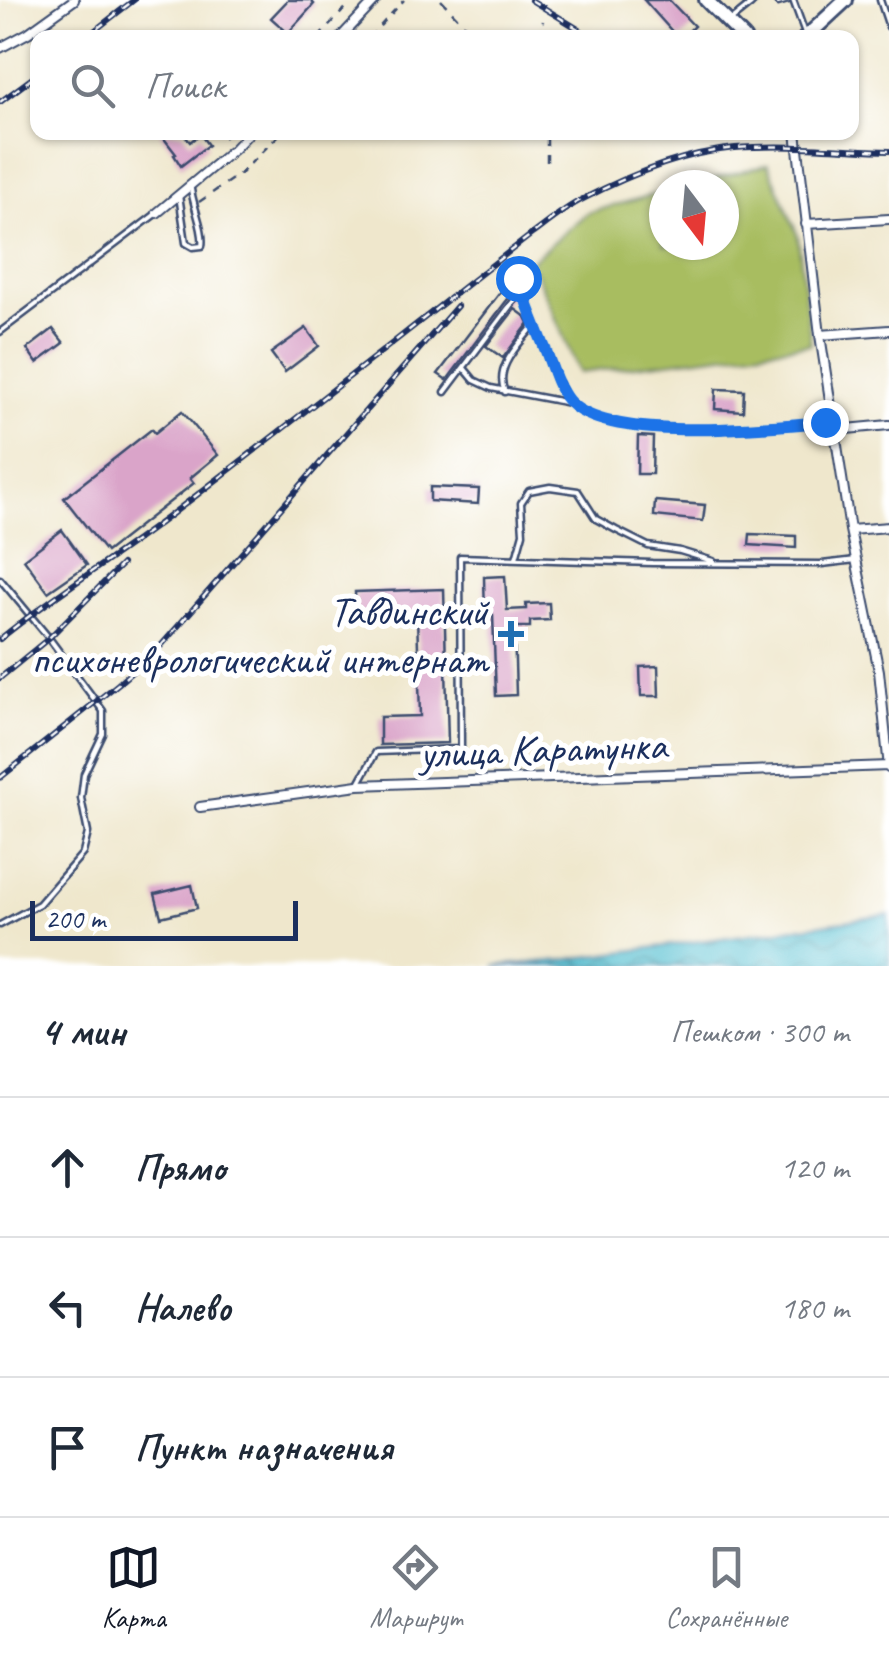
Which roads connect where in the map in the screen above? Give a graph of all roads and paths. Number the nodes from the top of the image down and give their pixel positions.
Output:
1 (74, 0) edge
2 (353, 0) edge
3 (376, 0) edge
4 (404, 0) edge
5 (441, 0) edge
6 (706, 0) edge
7 (755, 0) edge
8 (776, 0) edge
9 (790, 0) edge
10 (880, 0) edge
11 (842, 1) edge
12 (747, 2) edge
13 (543, 21) dead end
14 (729, 22) junction
15 (889, 27) edge
16 (32, 30) edge
17 (325, 30) edge
18 (348, 30) edge
19 (377, 30) edge
20 (469, 30) edge
21 (541, 30) edge
22 (736, 30) edge
23 (802, 30) edge
24 (812, 30) edge
25 (30, 32) edge
26 (0, 48) edge
27 (243, 140) edge
28 (274, 140) edge
29 (547, 140) edge
30 (797, 140) edge
31 (547, 162) dead end
32 (191, 184) junction
33 (179, 195) junction
34 (194, 206) junction
35 (157, 213) joint
36 (889, 220) edge
37 (806, 224) junction
38 (518, 278) dead end
39 (522, 290) junction
40 (535, 324) junction
41 (889, 330) edge
42 (0, 332) edge
43 (820, 335) junction
44 (464, 368) junction
45 (444, 392) dead end
46 (505, 392) junction
47 (570, 403) junction
48 (889, 425) edge
49 (836, 430) junction
50 (889, 527) edge
51 (850, 530) junction
52 (516, 558) junction
53 (856, 560) junction
54 (718, 562) junction
55 (0, 579) edge
56 (884, 671) edge
57 (889, 767) edge
58 (358, 785) junction
59 (200, 807) dead end
60 (0, 925) edge

1 - 16 street
2 - 17 path
3 - 18 street
4 - 19 path
5 - 20 path
6 - 14 main road
7 - 12 lane
8 - 9 lane
9 - 23 lane
10 - 15 lane
11 - 24 main road
12 - 14 lane
13 - 21 path
14 - 22 main road
25 - 26 street
27 - 32 street
28 - 34 path
29 - 31 path
30 - 37 street
32 - 33 street
32 - 34 lane
33 - 34 lane
33 - 35 street
35 - 42 lane
36 - 37 street
37 - 43 street
38 - 39 lane
39 - 40 lane
39 - 44 lane
40 - 46 lane
40 - 47 lane
41 - 43 street
43 - 49 street
44 - 45 lane
44 - 46 lane
46 - 47 lane
47 - 49 lane
48 - 49 street
49 - 51 street
50 - 51 street
51 - 53 street
52 - 54 lane
52 - 54 lane
52 - 58 lane
53 - 54 lane
53 - 56 street
55 - 60 lane
56 - 57 street
57 - 58 street, улица Каратунка
58 - 59 street, улица Каратунка

